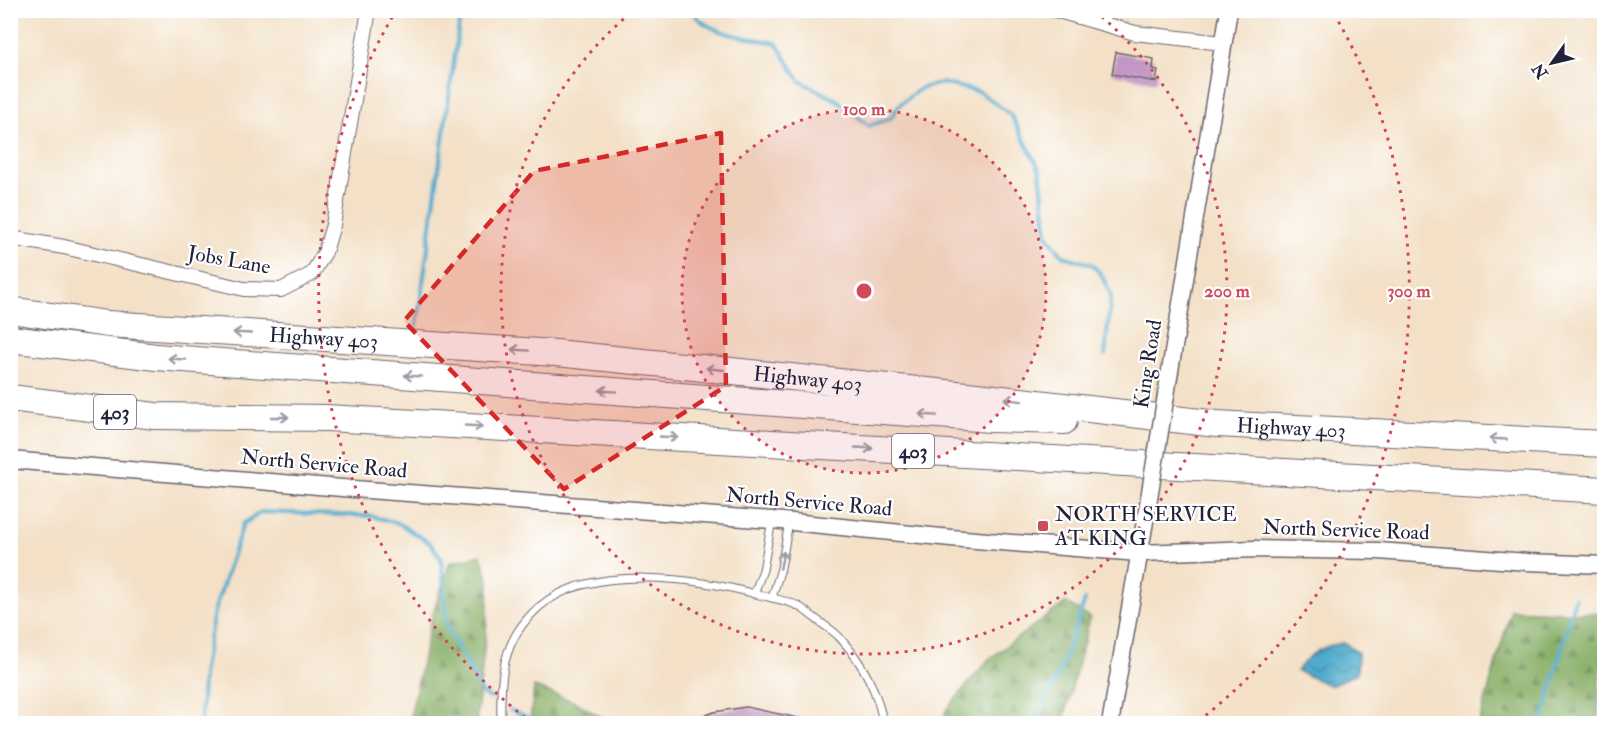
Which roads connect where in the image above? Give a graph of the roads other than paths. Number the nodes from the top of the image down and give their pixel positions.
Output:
1 (369, 10) edge
2 (1055, 10) edge
3 (1229, 10) edge
4 (1223, 43) junction
5 (10, 238) edge
6 (10, 310) edge
7 (10, 339) edge
8 (10, 383) edge
9 (10, 398) edge
10 (221, 417) junction
11 (1217, 424) junction
12 (1605, 444) edge
13 (10, 460) edge
14 (1605, 490) edge
15 (772, 520) junction
16 (789, 522) junction
17 (1139, 552) junction
18 (1605, 564) edge
19 (754, 594) junction
20 (772, 598) junction
21 (501, 723) edge
22 (883, 723) edge
23 (1110, 723) edge

1 - 5 street, Jobs Lane
2 - 4 street
3 - 4 street, King Road
4 - 17 street, King Road, bridge
11 -> 6 highway, Highway 403
11 -> 7 highway
8 - 10 highway
9 - 10 highway, Highway 403 / 403
10 -> 14 highway, Highway 403 / 403
12 -> 11 highway, Highway 403
13 - 15 street, North Service Road
15 - 16 street, North Service Road
15 - 19 lane
16 - 17 street, North Service Road
20 -> 16 lane
17 - 18 street, North Service Road
17 - 23 street, King Road
19 - 20 lane
19 - 21 lane
20 - 22 lane

